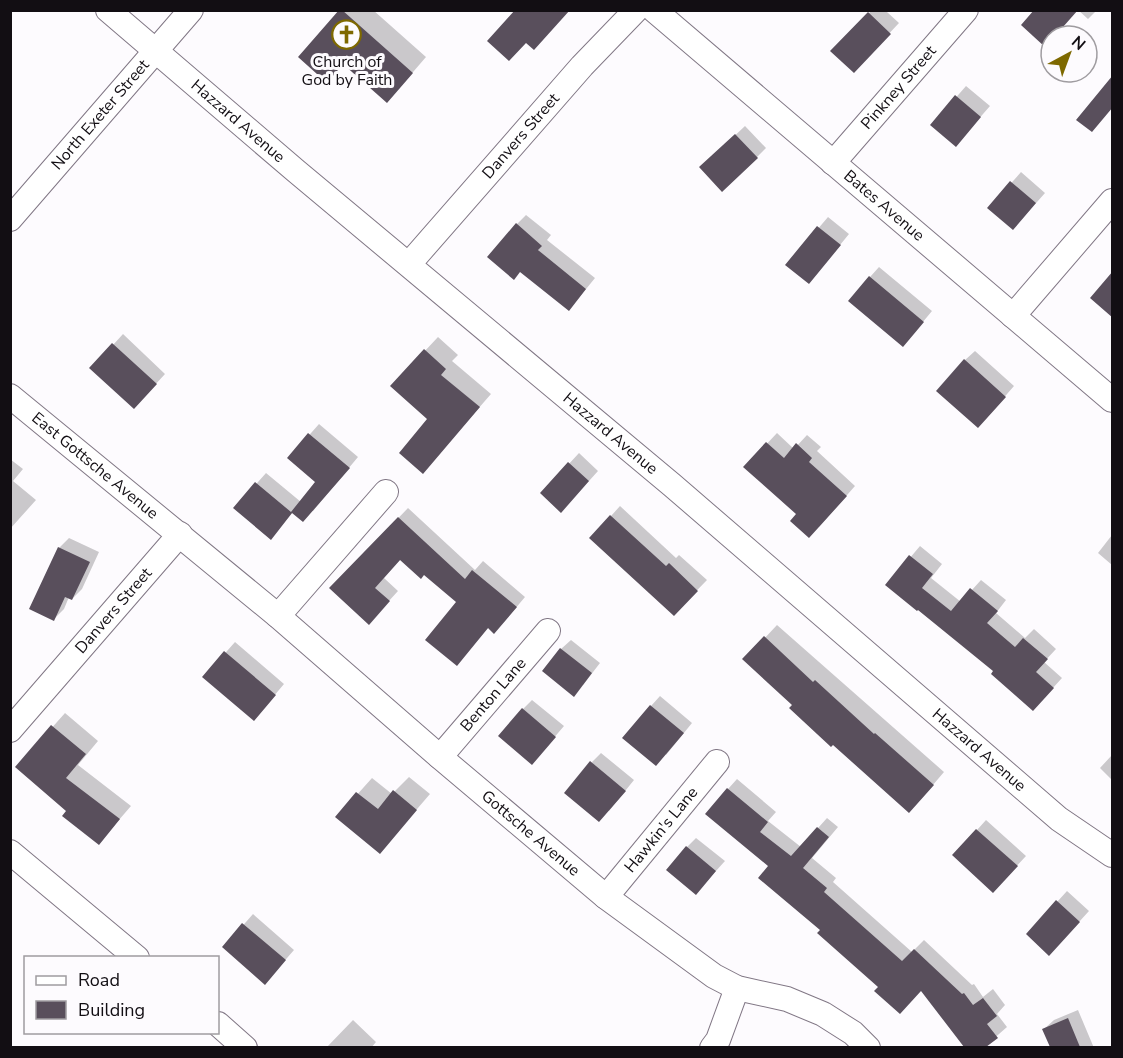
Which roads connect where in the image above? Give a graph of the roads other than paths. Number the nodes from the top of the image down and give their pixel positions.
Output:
1 (108, 10) edge
2 (191, 10) edge
3 (636, 10) edge
4 (966, 10) edge
5 (655, 11) edge
6 (156, 52) junction
7 (833, 163) junction
8 (1113, 201) edge
9 (10, 219) edge
10 (409, 264) junction
11 (1013, 316) junction
12 (10, 396) edge
13 (1113, 400) edge
14 (386, 492) dead end
15 (180, 534) junction
16 (278, 616) junction
17 (548, 631) dead end
18 (10, 730) edge
19 (440, 757) junction
20 (717, 762) dead end
21 (10, 852) edge
22 (1113, 855) edge
23 (606, 897) junction
24 (136, 956) edge
25 (737, 988) junction
26 (219, 1025) edge
27 (245, 1047) edge
28 (712, 1047) edge
29 (868, 1047) edge

1 - 6 street, Hazzard Avenue
2 - 6 street, North Exeter Street
3 - 10 street, Danvers Street
4 - 7 street, Pinkney Street
5 - 7 street, Bates Avenue
6 - 9 street, North Exeter Street
6 - 10 street, Hazzard Avenue
7 - 11 street, Bates Avenue
8 - 11 street
10 - 22 street, Hazzard Avenue
11 - 13 street, Bates Avenue
12 - 15 street, East Gottsche Avenue
14 - 16 street
15 - 16 street, Gottsche Avenue
15 - 18 street, Danvers Street
16 - 19 street, Gottsche Avenue
17 - 19 street, Benton Lane
19 - 23 street, Gottsche Avenue
20 - 23 street, Hawkin's Lane
21 - 24 street
23 - 25 street, Gottsche Avenue
25 - 28 street
25 - 29 street, Gottsche Avenue
26 - 27 street

